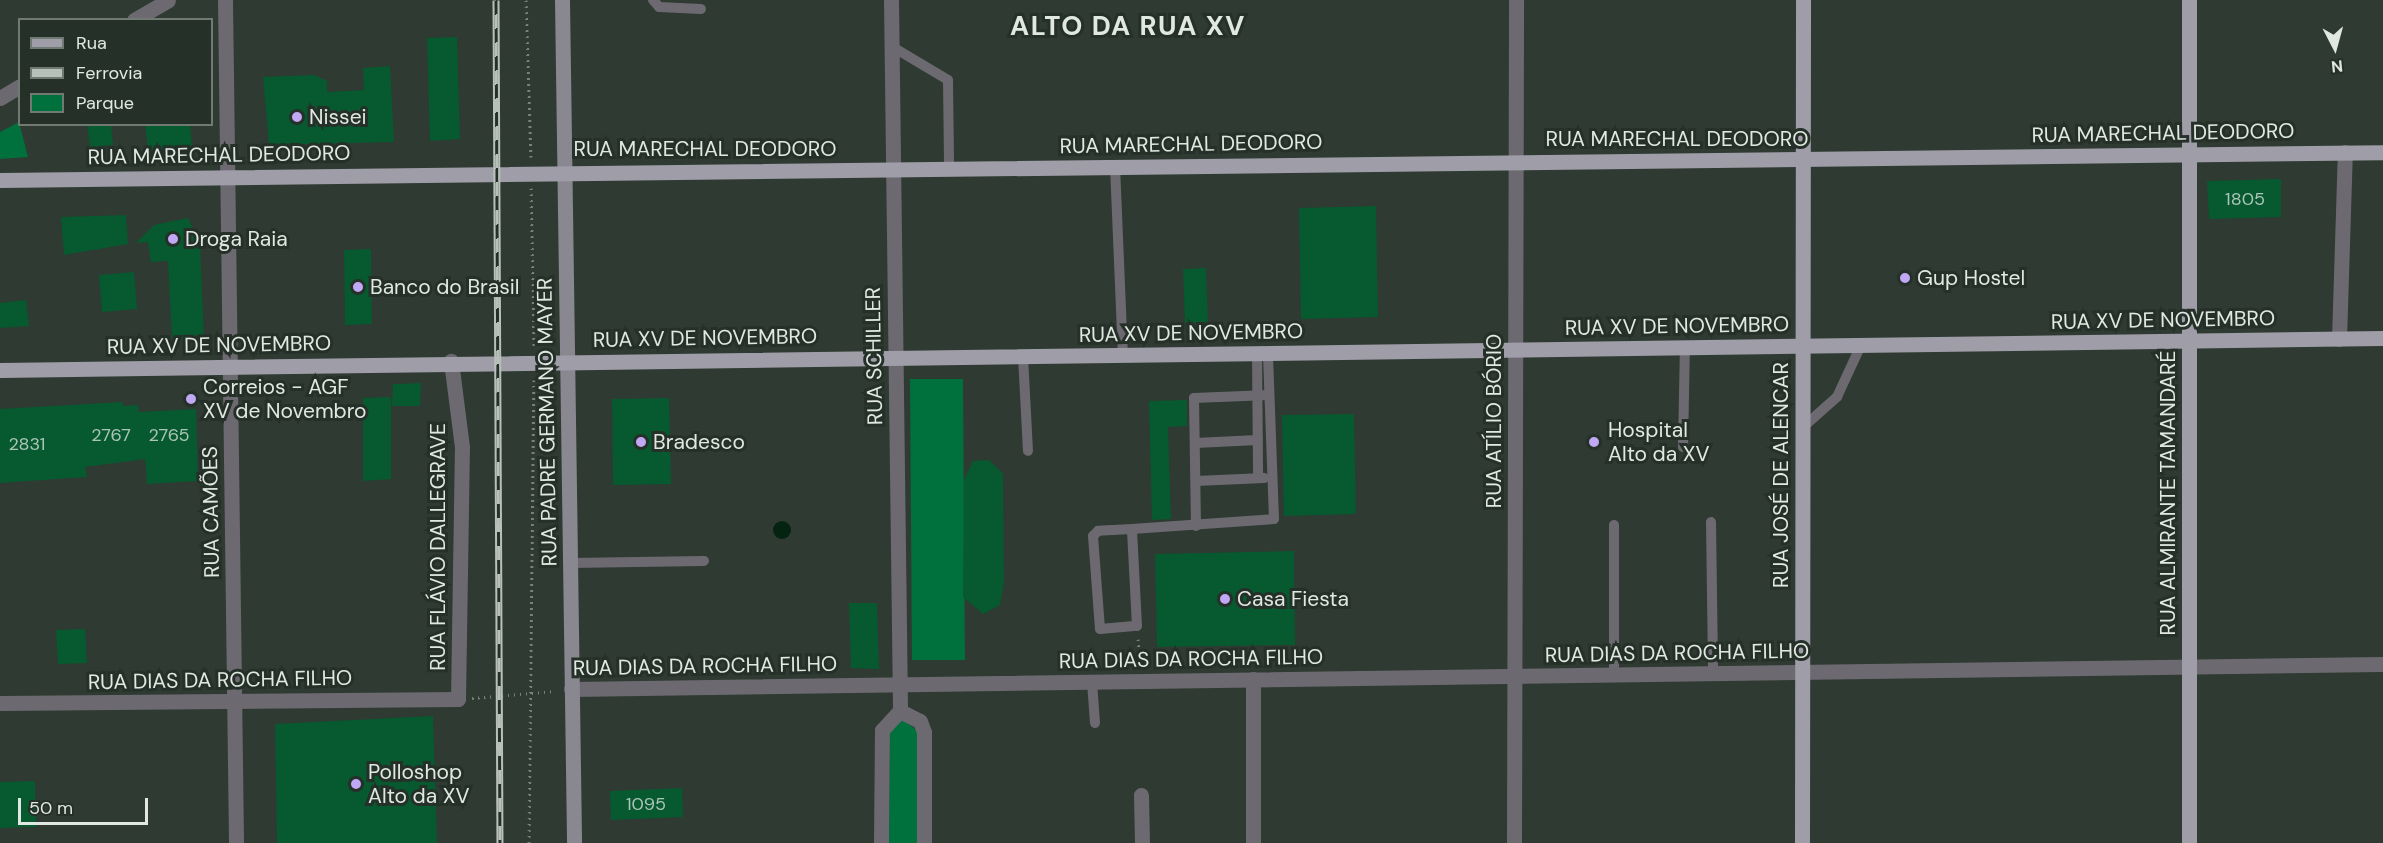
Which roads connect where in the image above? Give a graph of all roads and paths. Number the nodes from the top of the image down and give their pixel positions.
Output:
1 (168, 0) edge
2 (225, 0) edge
3 (526, 0) edge
4 (562, 0) edge
5 (653, 0) edge
6 (891, 0) edge
7 (1516, 0) edge
8 (1803, 0) edge
9 (2189, 0) edge
10 (701, 9) dead end
11 (137, 18) edge
12 (891, 46) junction
13 (18, 87) edge
14 (0, 98) edge
15 (2346, 152) junction
16 (2383, 152) edge
17 (2189, 154) junction
18 (531, 156) dead end
19 (1803, 160) junction
20 (1516, 161) junction
21 (1115, 166) junction
22 (949, 167) junction
23 (893, 169) junction
24 (565, 171) junction
25 (227, 176) junction
26 (0, 180) edge
27 (532, 196) dead end
28 (2339, 339) junction
29 (2383, 339) edge
30 (2189, 340) junction
31 (534, 344) dead end
32 (1803, 345) junction
33 (1861, 345) junction
34 (1685, 347) junction
35 (1515, 350) junction
36 (1262, 353) junction
37 (1123, 354) junction
38 (1023, 356) junction
39 (895, 357) junction
40 (567, 360) junction
41 (451, 361) junction
42 (230, 365) junction
43 (0, 370) edge
44 (534, 385) dead end
45 (1258, 395) junction
46 (1269, 395) junction
47 (1802, 428) junction
48 (1258, 440) junction
49 (1195, 443) junction
50 (1683, 447) dead end
51 (1028, 451) dead end
52 (1258, 478) junction
53 (1272, 478) junction
54 (1196, 481) junction
55 (1711, 522) dead end
56 (1614, 525) dead end
57 (1196, 526) junction
58 (1132, 529) junction
59 (704, 561) dead end
60 (570, 563) junction
61 (1137, 626) junction
62 (2383, 664) edge
63 (2189, 667) junction
64 (1802, 672) junction
65 (1713, 673) junction
66 (1614, 675) junction
67 (1514, 676) junction
68 (1253, 679) junction
69 (1140, 681) junction
70 (1092, 682) junction
71 (899, 684) junction
72 (572, 689) junction
73 (532, 694) junction
74 (458, 699) junction
75 (234, 701) junction
76 (0, 703) edge
77 (900, 711) junction
78 (1095, 723) dead end
79 (1141, 795) dead end
80 (236, 843) edge
81 (530, 843) edge
82 (574, 843) edge
83 (881, 843) edge
84 (924, 843) edge
85 (1142, 843) edge
86 (1253, 843) edge
87 (1514, 843) edge
88 (1802, 843) edge
89 (2189, 843) edge

1 - 11 street
2 - 25 street, RUA CAMÕES
3 - 18 path
4 - 24 street, RUA PADRE GERMANO MAYER
5 - 10 lane
6 - 12 street, RUA SCHILLER
7 - 20 street, RUA ATÍLIO BÓRIO
8 - 19 main road, RUA JOSÉ DE ALENCAR
9 - 17 main road, RUA ALMIRANTE TAMANDARÉ
12 - 22 lane
12 - 23 street, RUA SCHILLER
13 - 14 street
15 - 16 main road, RUA MARECHAL DEODORO
15 - 17 main road, RUA MARECHAL DEODORO
15 - 28 street
17 - 19 main road, RUA MARECHAL DEODORO
17 - 30 main road, RUA ALMIRANTE TAMANDARÉ
19 - 20 main road, RUA MARECHAL DEODORO
19 - 32 main road, RUA JOSÉ DE ALENCAR
20 - 21 main road, RUA MARECHAL DEODORO
20 - 35 street, RUA ATÍLIO BÓRIO
21 - 22 main road, RUA MARECHAL DEODORO
21 - 37 lane
22 - 23 main road, RUA MARECHAL DEODORO
23 - 24 main road, RUA MARECHAL DEODORO
23 - 39 street, RUA SCHILLER
24 - 25 main road, RUA MARECHAL DEODORO
24 - 40 street, RUA PADRE GERMANO MAYER
25 - 26 main road, RUA MARECHAL DEODORO
25 - 42 street, RUA CAMÕES
27 - 31 path
28 - 29 main road, RUA XV DE NOVEMBRO
28 - 30 main road, RUA XV DE NOVEMBRO
30 - 33 main road, RUA XV DE NOVEMBRO
30 - 63 main road, RUA ALMIRANTE TAMANDARÉ
32 - 33 main road, RUA XV DE NOVEMBRO
32 - 34 main road, RUA XV DE NOVEMBRO
32 - 47 main road, RUA JOSÉ DE ALENCAR
33 - 47 lane
34 - 35 main road, RUA XV DE NOVEMBRO
34 - 50 lane
35 - 36 main road, RUA XV DE NOVEMBRO
35 - 67 street, RUA ATÍLIO BÓRIO
36 - 37 main road, RUA XV DE NOVEMBRO
36 - 45 lane
36 - 46 lane
37 - 38 main road, RUA XV DE NOVEMBRO
38 - 39 main road, RUA XV DE NOVEMBRO
38 - 51 lane
39 - 40 main road, RUA XV DE NOVEMBRO
39 - 71 street, RUA SCHILLER
40 - 41 main road, RUA XV DE NOVEMBRO
40 - 60 street, RUA PADRE GERMANO MAYER
41 - 42 main road, RUA XV DE NOVEMBRO
41 - 74 street, RUA FLÁVIO DALLEGRAVE
42 - 43 main road, RUA XV DE NOVEMBRO
42 - 75 street, RUA CAMÕES
44 - 73 path
45 - 46 lane
45 - 48 lane
45 - 49 lane
46 - 53 lane
47 - 64 main road, RUA JOSÉ DE ALENCAR
48 - 49 lane
48 - 52 lane
49 - 54 lane
52 - 53 lane
52 - 54 lane
53 - 57 lane
54 - 57 lane
55 - 65 lane
56 - 66 lane
57 - 58 lane
58 - 61 lane
58 - 61 lane
59 - 60 lane
60 - 72 street, RUA PADRE GERMANO MAYER
61 - 69 path
62 - 63 street, RUA DIAS DA ROCHA FILHO
63 - 64 street, RUA DIAS DA ROCHA FILHO
63 - 89 main road, RUA ALMIRANTE TAMANDARÉ
64 - 65 street, RUA DIAS DA ROCHA FILHO
64 - 88 main road, RUA JOSÉ DE ALENCAR
65 - 66 street, RUA DIAS DA ROCHA FILHO
66 - 67 street, RUA DIAS DA ROCHA FILHO
67 - 68 street, RUA DIAS DA ROCHA FILHO
67 - 87 street, RUA ATÍLIO BÓRIO
68 - 69 street, RUA DIAS DA ROCHA FILHO
68 - 86 street
69 - 70 street, RUA DIAS DA ROCHA FILHO
70 - 71 street, RUA DIAS DA ROCHA FILHO
70 - 78 lane
71 - 72 street, RUA DIAS DA ROCHA FILHO
71 - 77 street, RUA SCHILLER
72 - 73 path, RUA DIAS DA ROCHA FILHO
72 - 82 street, RUA PADRE GERMANO MAYER
73 - 74 path, RUA DIAS DA ROCHA FILHO
73 - 81 path
74 - 75 street, RUA DIAS DA ROCHA FILHO
75 - 76 street, RUA DIAS DA ROCHA FILHO
75 - 80 street, RUA CAMÕES
77 - 83 street
77 - 84 street
79 - 85 street

